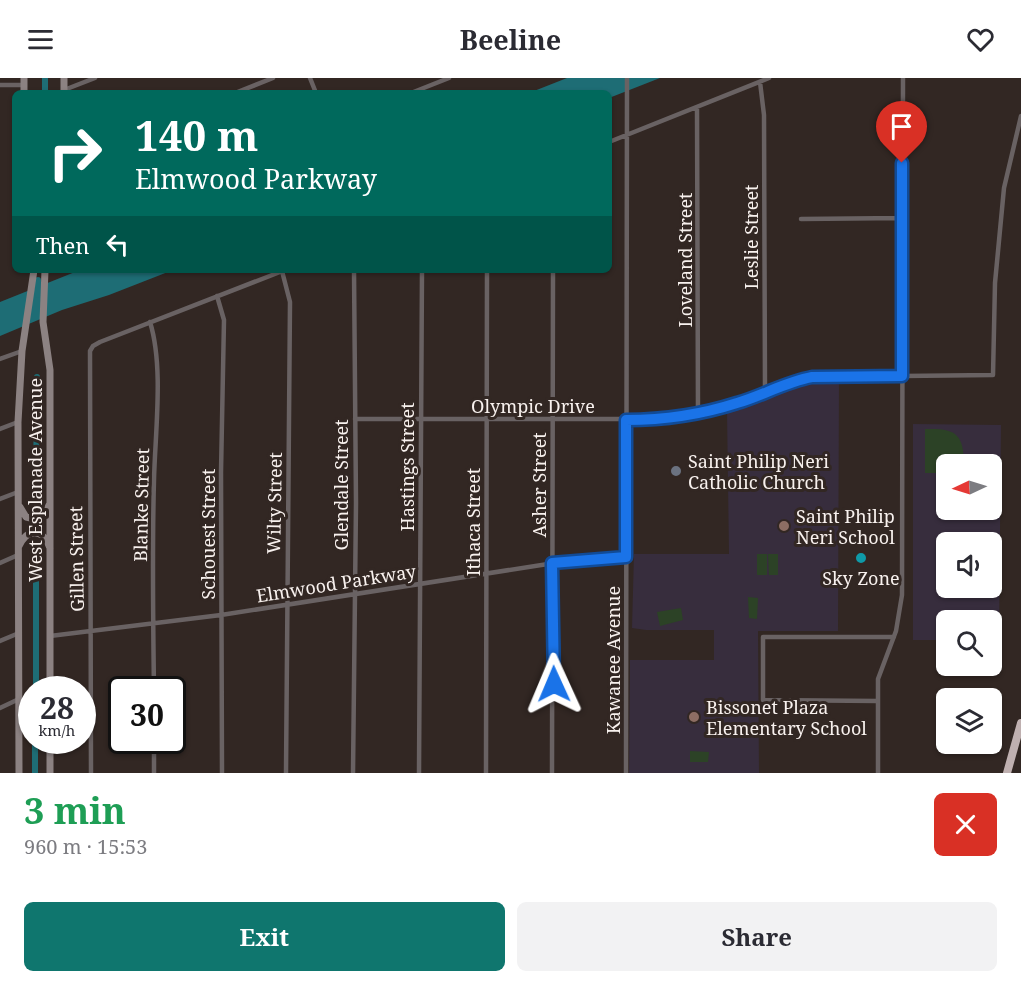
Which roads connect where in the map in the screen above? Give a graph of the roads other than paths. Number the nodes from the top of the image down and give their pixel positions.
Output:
1 (95, 78) edge
2 (273, 78) edge
3 (449, 78) edge
4 (627, 78) edge
5 (769, 78) edge
6 (903, 78) edge
7 (760, 82) junction
8 (0, 85) edge
9 (24, 85) edge
10 (68, 90) edge
11 (243, 90) edge
12 (419, 90) edge
13 (697, 106) junction
14 (1021, 116) edge
15 (626, 135) junction
16 (612, 141) edge
17 (902, 218) junction
18 (801, 219) dead end
19 (34, 273) edge
20 (278, 273) edge
21 (283, 273) edge
22 (354, 273) edge
23 (422, 273) edge
24 (487, 273) edge
25 (553, 273) edge
26 (45, 274) edge
27 (218, 296) junction
28 (150, 322) junction
29 (22, 351) junction
30 (0, 358) edge
31 (902, 376) junction
32 (765, 392) junction
33 (698, 414) junction
34 (355, 419) junction
35 (421, 420) junction
36 (486, 420) junction
37 (553, 420) junction
38 (626, 420) junction
39 (18, 422) junction
40 (0, 429) edge
41 (18, 492) junction
42 (0, 499) edge
43 (51, 500) junction
44 (18, 504) junction
45 (18, 546) junction
46 (51, 550) junction
47 (18, 555) junction
48 (626, 557) junction
49 (0, 563) edge
50 (552, 563) junction
51 (487, 573) junction
52 (420, 583) junction
53 (354, 594) junction
54 (287, 605) junction
55 (221, 615) junction
56 (153, 624) junction
57 (91, 631) junction
58 (19, 633) junction
59 (50, 636) junction
60 (894, 637) junction
61 (0, 641) edge
62 (19, 676) edge
63 (50, 676) edge
64 (154, 676) edge
65 (18, 699) edge
66 (878, 700) junction
67 (0, 708) edge
68 (1021, 723) edge
69 (19, 754) edge
70 (50, 754) edge
71 (154, 754) edge
72 (19, 773) edge
73 (50, 773) edge
74 (91, 773) edge
75 (154, 773) edge
76 (222, 773) edge
77 (286, 773) edge
78 (353, 773) edge
79 (419, 773) edge
80 (486, 773) edge
81 (552, 773) edge
82 (626, 773) edge
83 (878, 773) edge
84 (1007, 773) edge

1 - 10 street
2 - 11 street
3 - 12 street
4 - 15 street, Kawanee Avenue
5 - 7 street
6 - 17 street
7 - 13 street
7 - 32 street, Leslie Street
8 - 9 street
13 - 15 street
13 - 33 street, Loveland Street
14 - 31 street, Olympic Drive
15 - 16 street
15 - 38 street, Kawanee Avenue
17 - 18 street
17 - 31 street
19 - 29 main road, West Esplanade Avenue
20 - 27 street
21 - 54 street, Wilty Street
22 - 34 street, Glendale Street
23 - 35 street, Hastings Street
24 - 36 street, Ithaca Street
25 - 37 street, Asher Street
26 - 43 main road, West Esplanade Avenue
27 - 28 street
27 - 55 street, Schouest Street
28 - 56 street, Blanke Street
28 - 57 street, Gillen Street
29 - 30 street
29 - 39 main road, West Esplanade Avenue
31 - 32 street, Olympic Drive
31 - 60 street
32 - 33 street, Olympic Drive
33 - 38 street, Olympic Drive
34 - 35 street, Olympic Drive
34 - 53 street, Glendale Street
35 - 36 street, Olympic Drive
35 - 52 street, Hastings Street
36 - 37 street, Olympic Drive
36 - 51 street, Ithaca Street
37 - 38 street, Olympic Drive
37 - 50 street, Asher Street
38 - 48 street, Kawanee Avenue
39 - 40 street
39 - 41 main road, West Esplanade Avenue
41 - 42 street
41 - 44 main road, West Esplanade Avenue
43 - 44 main road
43 - 46 main road, West Esplanade Avenue
44 - 45 main road, West Esplanade Avenue
45 - 46 main road
45 - 47 main road, West Esplanade Avenue
46 - 59 main road, West Esplanade Avenue
47 - 49 street
47 - 58 main road, West Esplanade Avenue
48 - 50 street, Elmwood Parkway
48 - 82 street, Kawanee Avenue
50 - 51 street, Elmwood Parkway
50 - 81 street, Asher Street
51 - 52 street, Elmwood Parkway
51 - 80 street, Ithaca Street
52 - 53 street, Elmwood Parkway
52 - 79 street, Hastings Street
53 - 54 street, Elmwood Parkway
53 - 78 street, Glendale Street
54 - 55 street, Elmwood Parkway
54 - 77 street, Wilty Street
55 - 56 street, Elmwood Parkway
55 - 76 street, Schouest Street
56 - 57 street, Elmwood Parkway
56 - 64 street, Blanke Street
57 - 59 street, Elmwood Parkway
57 - 74 street, Gillen Street
58 - 61 street
58 - 62 main road, West Esplanade Avenue
59 - 63 main road, West Esplanade Avenue
60 - 66 street
60 - 66 street
65 - 67 street
66 - 83 street
68 - 84 highway
69 - 72 main road, West Esplanade Avenue
70 - 73 main road
71 - 75 street

